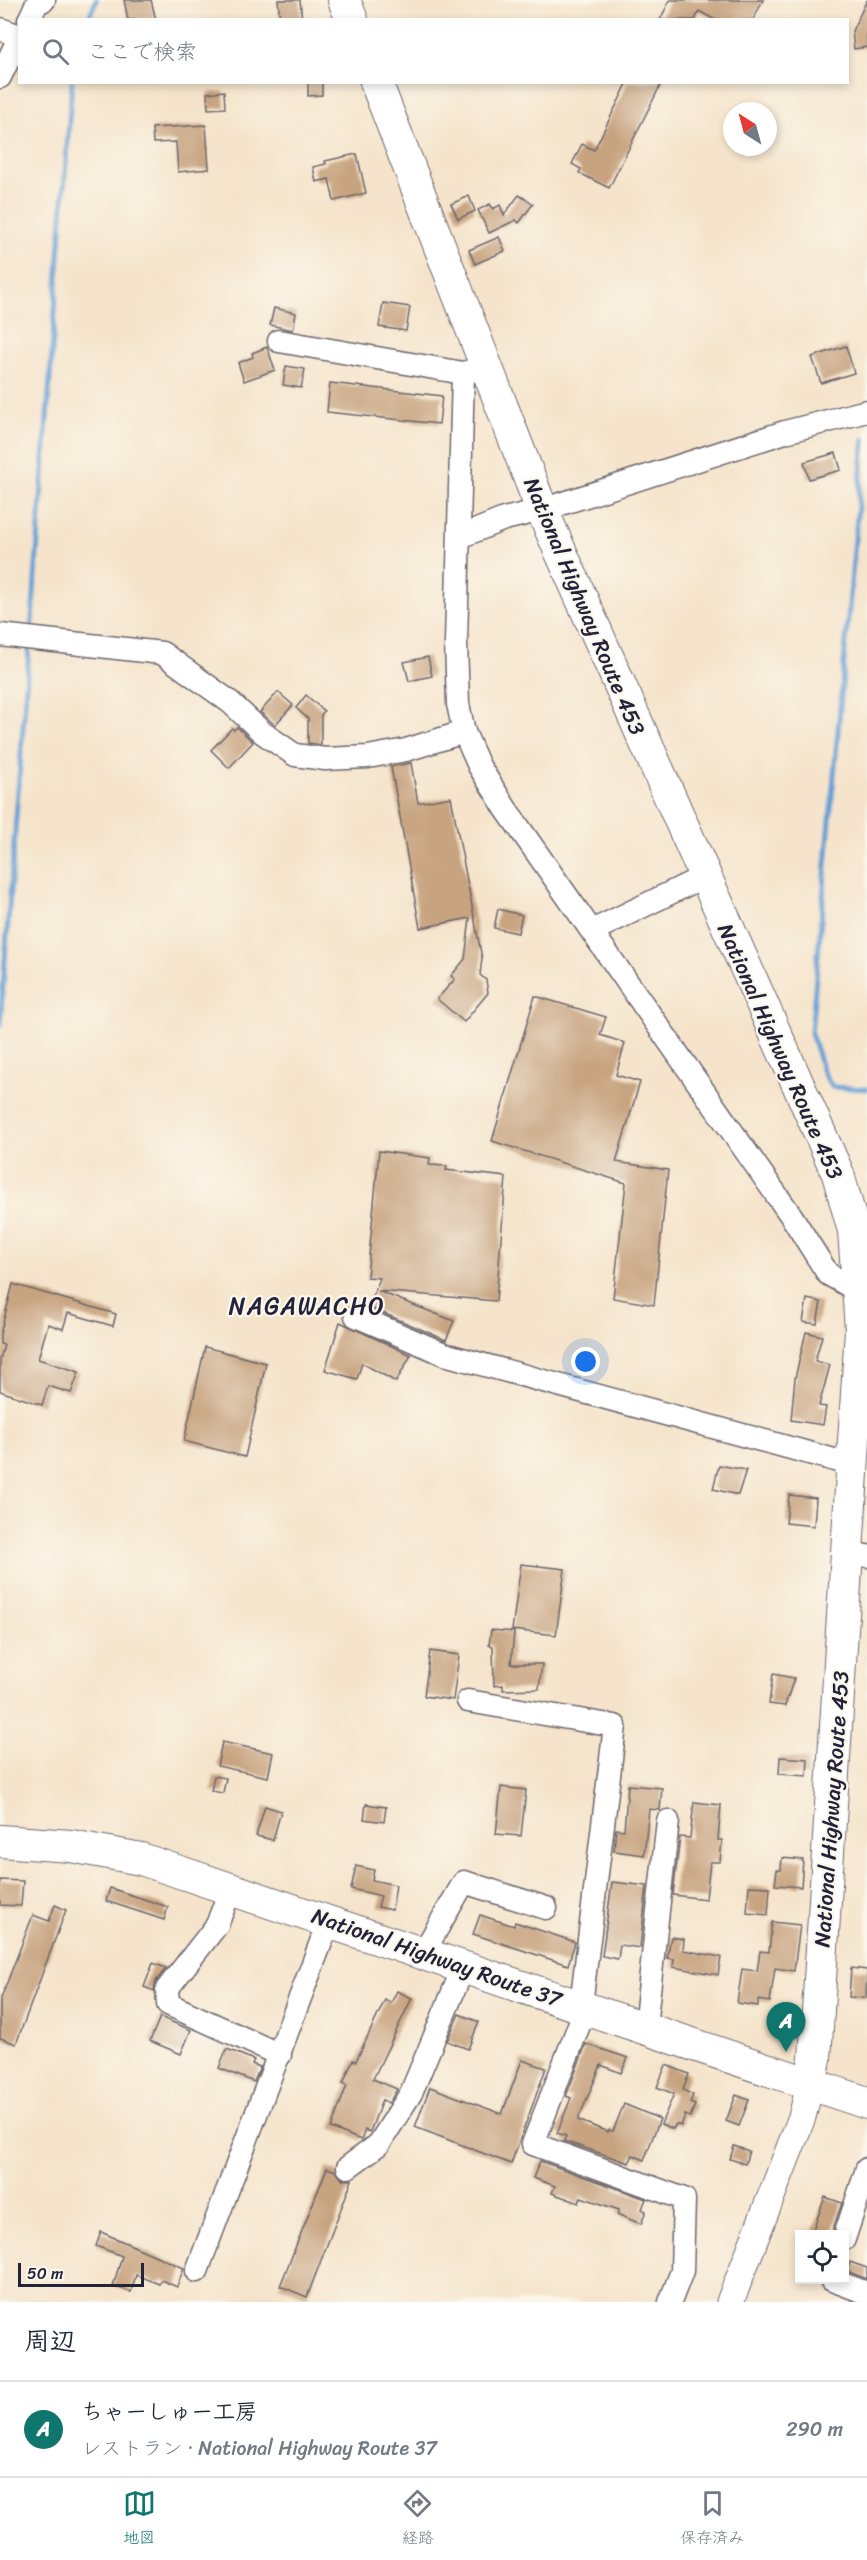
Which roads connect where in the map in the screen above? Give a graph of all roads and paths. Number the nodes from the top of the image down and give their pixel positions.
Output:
1 (44, 0) edge
2 (344, 0) edge
3 (29, 18) edge
4 (351, 18) edge
5 (0, 29) edge
6 (18, 35) edge
7 (18, 40) edge
8 (0, 77) edge
9 (377, 84) edge
10 (279, 341) dead end
11 (474, 370) junction
12 (867, 411) edge
13 (542, 510) junction
14 (460, 537) junction
15 (0, 635) edge
16 (464, 732) junction
17 (704, 877) junction
18 (592, 931) junction
19 (860, 1292) junction
20 (356, 1316) dead end
21 (862, 1400) edge
22 (853, 1465) junction
23 (857, 1555) edge
24 (468, 1701) dead end
25 (669, 1821) dead end
26 (0, 1841) edge
27 (231, 1888) junction
28 (546, 1908) dead end
29 (329, 1921) junction
30 (423, 1953) junction
31 (464, 1966) junction
32 (583, 2006) junction
33 (645, 2028) junction
34 (280, 2055) junction
35 (810, 2085) junction
36 (867, 2103) edge
37 (348, 2167) dead end
38 (867, 2169) edge
39 (847, 2230) edge
40 (197, 2271) dead end
41 (842, 2284) edge
42 (867, 2293) edge
43 (670, 2302) edge
44 (729, 2302) edge

1 - 3 street
2 - 4 highway
5 - 6 street
7 - 8 street
9 - 11 highway, National Highway Route 453
10 - 11 street
11 - 13 highway, National Highway Route 453
11 - 14 street
12 - 13 street
13 - 14 street
13 - 17 highway, National Highway Route 453
14 - 16 street
15 - 16 street
16 - 18 street
17 - 18 street
17 - 19 highway, National Highway Route 453
18 - 19 street
19 - 21 highway, National Highway Route 453
20 - 22 street
21 - 22 highway, National Highway Route 453
22 - 23 highway, National Highway Route 453
23 - 35 highway, National Highway Route 453
24 - 32 street
25 - 33 street
26 - 27 highway, National Highway Route 37
27 - 29 highway, National Highway Route 37
27 - 34 street
28 - 30 street
29 - 30 highway, National Highway Route 37
29 - 34 street
30 - 31 highway, National Highway Route 37
31 - 32 highway, National Highway Route 37
31 - 37 street
32 - 33 highway, National Highway Route 37
32 - 43 street
33 - 35 highway, National Highway Route 37
34 - 40 street
35 - 36 highway, National Highway Route 37
35 - 44 main road
38 - 39 street
41 - 42 street

